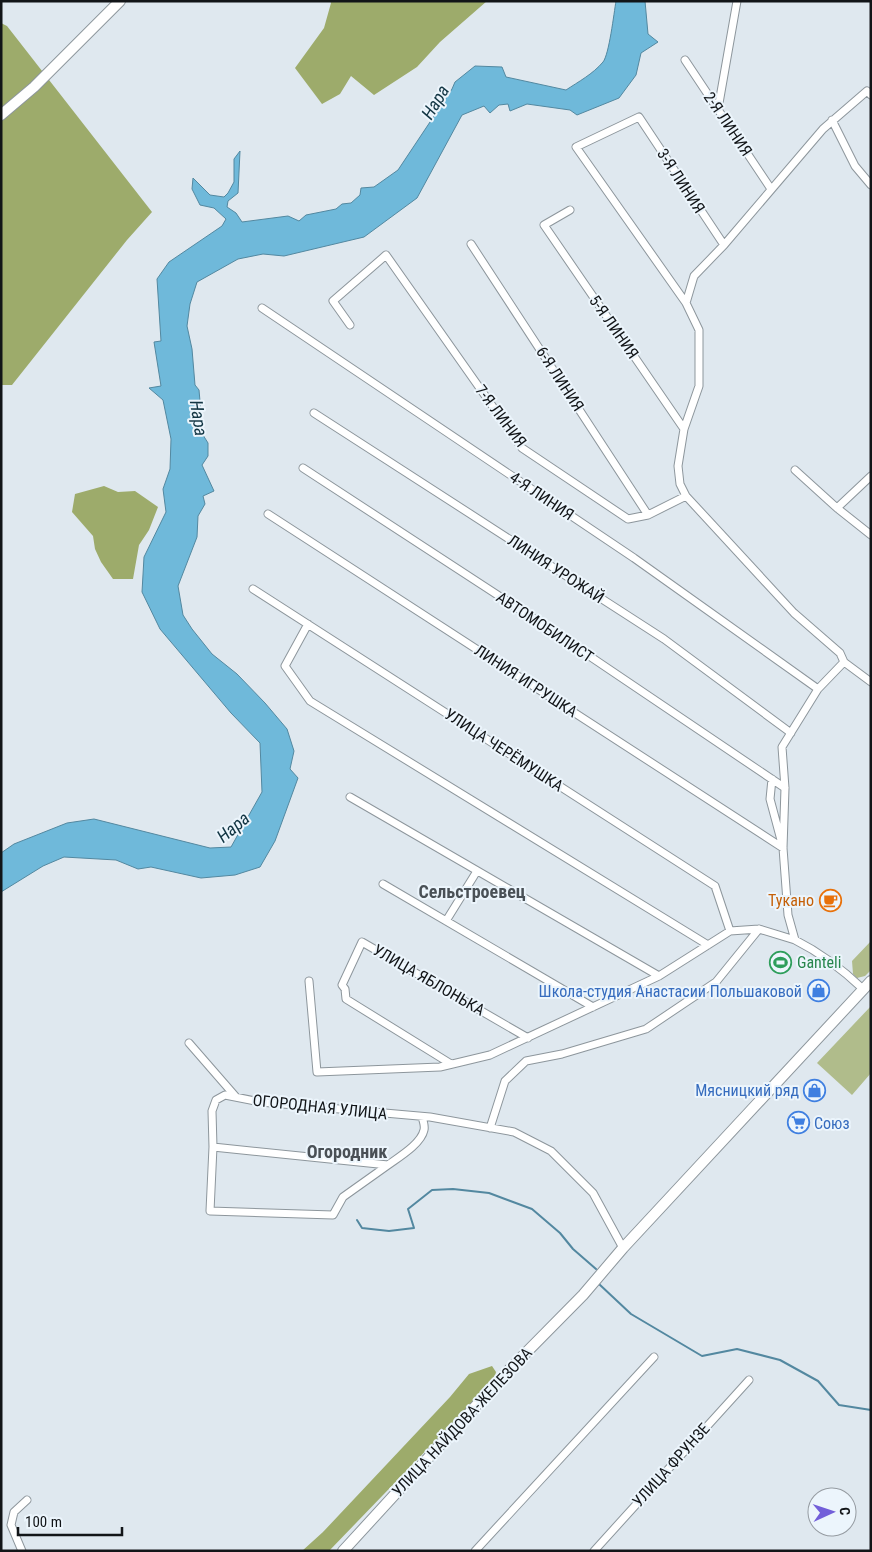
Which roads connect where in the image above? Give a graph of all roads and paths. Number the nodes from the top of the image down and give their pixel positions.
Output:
1 (120, 1) edge
2 (737, 1) edge
3 (686, 60) dead end
4 (869, 93) edge
5 (718, 109) junction
6 (1, 115) edge
7 (832, 120) junction
8 (871, 185) edge
9 (771, 189) junction
10 (570, 210) dead end
11 (471, 244) dead end
12 (724, 245) junction
13 (686, 304) junction
14 (262, 308) dead end
15 (350, 325) dead end
16 (314, 413) dead end
17 (684, 429) junction
18 (303, 468) dead end
19 (795, 470) dead end
20 (871, 476) edge
21 (686, 496) junction
22 (837, 508) junction
23 (268, 514) dead end
24 (648, 515) junction
25 (871, 535) edge
26 (253, 589) dead end
27 (308, 624) junction
28 (844, 662) junction
29 (871, 682) edge
30 (818, 689) junction
31 (791, 734) junction
32 (772, 779) junction
33 (785, 788) junction
34 (350, 797) dead end
35 (783, 848) junction
36 (477, 870) junction
37 (383, 884) dead end
38 (446, 921) junction
39 (759, 928) junction
40 (730, 931) junction
41 (795, 940) junction
42 (708, 945) junction
43 (659, 976) junction
44 (309, 980) dead end
45 (871, 981) edge
46 (863, 989) junction
47 (593, 1007) junction
48 (528, 1038) junction
49 (189, 1043) dead end
50 (451, 1064) junction
51 (236, 1097) junction
52 (422, 1117) junction
53 (490, 1128) junction
54 (213, 1147) junction
55 (388, 1165) junction
56 (623, 1248) junction
57 (654, 1357) dead end
58 (749, 1380) dead end
59 (27, 1500) dead end
60 (22, 1551) edge
61 (343, 1551) edge
62 (475, 1551) edge
63 (594, 1551) edge

1 - 6 main road
2 - 5 street
3 - 5 street, 2-Я ЛИНИЯ
4 - 7 street
5 - 9 street, 2-Я ЛИНИЯ
7 - 8 street
7 - 9 street
9 - 12 street
10 - 17 street, 5-Я ЛИНИЯ
11 - 24 street, 6-Я ЛИНИЯ
12 - 13 street
12 - 13 street, 3-Я ЛИНИЯ
13 - 17 street
14 - 30 street, 4-Я ЛИНИЯ
15 - 24 street, 7-Я ЛИНИЯ
16 - 31 street, ЛИНИЯ УРОЖАЙ
17 - 21 street
18 - 32 street, АВТОМОБИЛИСТ
19 - 22 street
20 - 22 street
21 - 24 street, 7-Я ЛИНИЯ
21 - 28 street
22 - 25 street
23 - 35 street, ЛИНИЯ ИГРУШКА
26 - 27 street, УЛИЦА ЧЕРЁМУШКА
27 - 40 street, УЛИЦА ЧЕРЁМУШКА
27 - 42 street
28 - 29 street
28 - 30 street
30 - 31 street
31 - 33 street
32 - 33 street, АВТОМОБИЛИСТ
32 - 35 street
33 - 35 street
34 - 36 street
35 - 41 street
36 - 38 street
36 - 43 street
37 - 38 street
38 - 47 street
39 - 40 street
39 - 41 street
39 - 53 street
40 - 42 street
41 - 46 street
42 - 43 street
43 - 47 street
44 - 50 street
45 - 46 main road
46 - 56 main road
47 - 48 street
48 - 50 street
48 - 50 street, УЛИЦА ЯБЛОНЬКА
49 - 51 street
51 - 52 street, ОГОРОДНАЯ УЛИЦА
51 - 54 street, ОГОРОДНАЯ УЛИЦА
52 - 53 street, ОГОРОДНАЯ УЛИЦА
52 - 55 street
53 - 56 street, ОГОРОДНАЯ УЛИЦА
54 - 55 street
54 - 55 street, ОГОРОДНАЯ УЛИЦА
56 - 61 main road, УЛИЦА НАЙДОВА-ЖЕЛЕЗОВА
57 - 62 street
58 - 63 street, УЛИЦА ФРУНЗЕ
59 - 60 street

